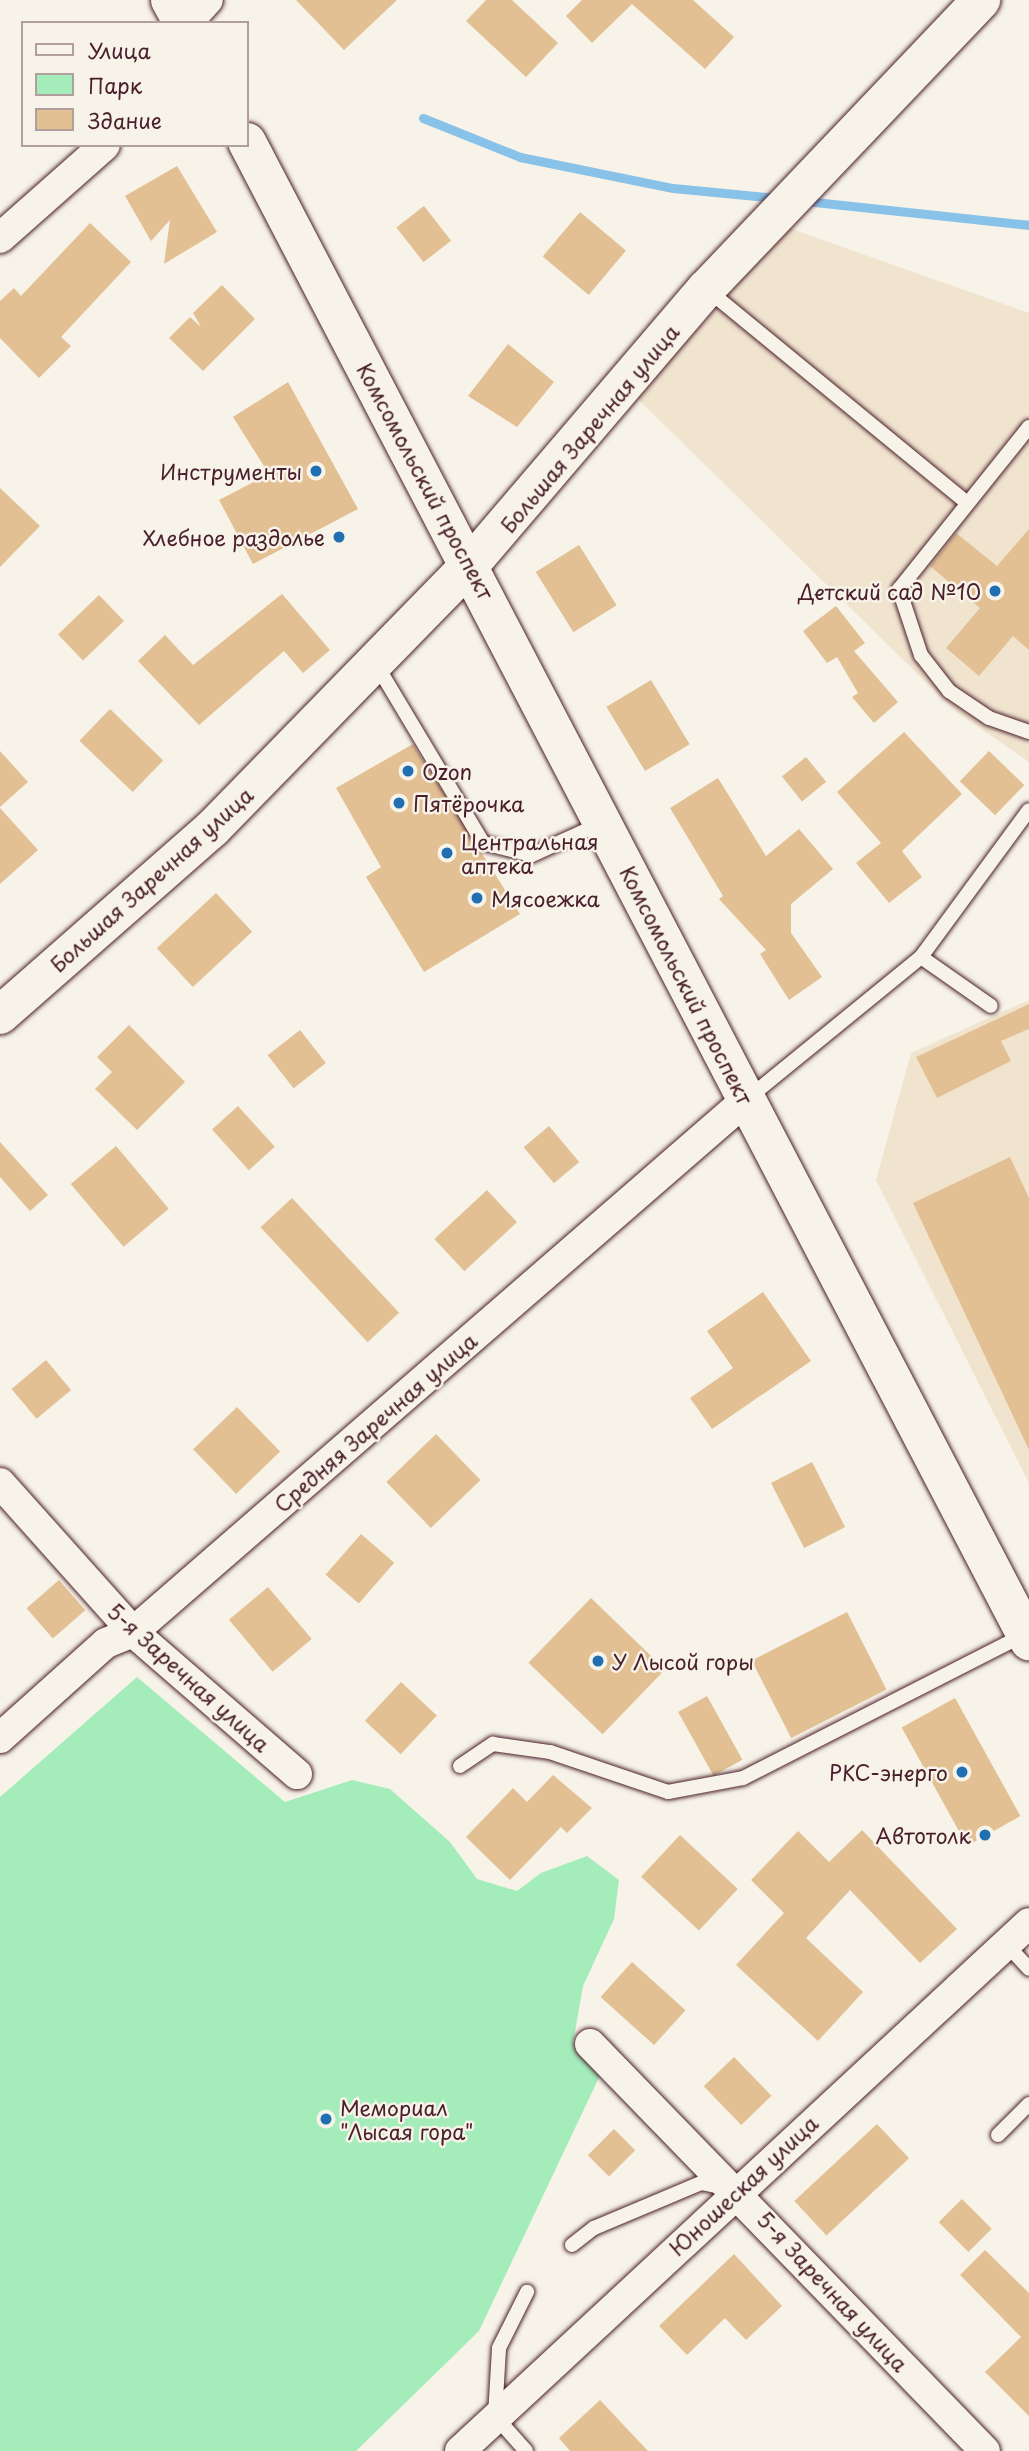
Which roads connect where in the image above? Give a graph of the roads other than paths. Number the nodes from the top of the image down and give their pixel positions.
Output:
1 (170, 0) edge
2 (208, 0) edge
3 (981, 0) edge
4 (184, 21) edge
5 (187, 21) edge
6 (248, 144) edge
7 (103, 147) edge
8 (0, 238) edge
9 (706, 289) junction
10 (1029, 427) edge
11 (967, 503) junction
12 (470, 565) junction
13 (374, 660) junction
14 (1029, 732) edge
15 (1029, 810) edge
16 (603, 822) junction
17 (921, 957) junction
18 (991, 1006) dead end
19 (0, 1015) edge
20 (746, 1100) junction
21 (0, 1483) edge
22 (133, 1632) junction
23 (1027, 1638) edge
24 (0, 1738) edge
25 (460, 1766) dead end
26 (297, 1774) dead end
27 (1029, 1923) edge
28 (1006, 1944) junction
29 (1029, 1969) edge
30 (590, 2044) dead end
31 (1029, 2104) edge
32 (998, 2135) dead end
33 (737, 2190) junction
34 (572, 2245) dead end
35 (527, 2292) dead end
36 (495, 2416) junction
37 (460, 2451) edge
38 (526, 2451) edge
39 (985, 2451) edge

1 - 4 main road
2 - 5 street
3 - 9 main road, Большая Заречная улица
6 - 12 main road, Комсомольский проспект
7 - 8 street
9 - 11 lane
9 - 12 main road, Большая Заречная улица
10 - 11 lane
11 - 14 lane
12 - 13 main road, Большая Заречная улица
12 - 16 main road, Комсомольский проспект
13 - 16 lane
13 - 19 main road, Большая Заречная улица
15 - 17 lane
16 - 20 main road, Комсомольский проспект
17 - 18 lane
17 - 20 lane
20 - 22 street, Средняя Заречная улица
20 - 23 main road, Комсомольский проспект
21 - 22 street, 5-я Заречная улица
22 - 24 street, Средняя Заречная улица
22 - 26 street, 5-я Заречная улица
23 - 25 lane
27 - 28 street, Юношеская улица
28 - 29 lane
28 - 33 street, Юношеская улица
30 - 33 street, 5-я Заречная улица
31 - 32 lane
33 - 34 lane
33 - 36 street, Юношеская улица
33 - 39 street, 5-я Заречная улица
35 - 36 lane
36 - 37 street, Юношеская улица
36 - 38 lane

